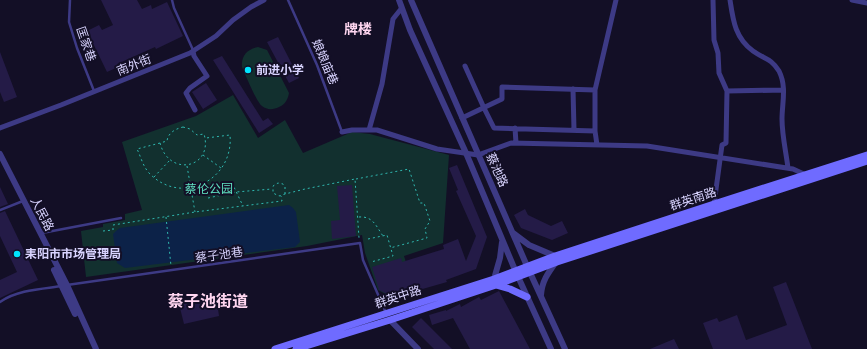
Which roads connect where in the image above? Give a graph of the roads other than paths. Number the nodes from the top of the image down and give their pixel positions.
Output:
1 (70, 0) edge
2 (172, 0) edge
3 (264, 0) edge
4 (288, 0) edge
5 (399, 0) edge
6 (410, 0) edge
7 (616, 0) edge
8 (713, 0) edge
9 (730, 0) edge
10 (852, 0) edge
11 (867, 3) edge
12 (402, 9) junction
13 (193, 51) junction
14 (465, 66) dead end
15 (573, 89) junction
16 (595, 90) junction
17 (784, 90) junction
18 (726, 91) junction
19 (94, 92) junction
20 (484, 108) junction
21 (195, 110) dead end
22 (462, 118) junction
23 (0, 128) edge
24 (515, 128) junction
25 (369, 130) junction
26 (574, 130) junction
27 (595, 131) junction
28 (342, 132) joint
29 (516, 143) junction
30 (597, 145) junction
31 (0, 154) edge
32 (466, 154) junction
33 (478, 155) junction
34 (867, 155) edge
35 (720, 158) junction
36 (867, 161) edge
37 (0, 163) edge
38 (788, 168) junction
39 (806, 175) junction
40 (21, 202) junction
41 (714, 204) junction
42 (0, 210) edge
43 (121, 218) dead end
44 (512, 232) junction
45 (39, 234) junction
46 (502, 240) junction
47 (556, 259) junction
48 (528, 269) junction
49 (516, 273) junction
50 (495, 282) junction
51 (64, 286) junction
52 (541, 296) junction
53 (527, 298) junction
54 (0, 302) edge
55 (386, 313) junction
56 (390, 320) junction
57 (314, 343) edge
58 (92, 349) edge
59 (96, 349) edge
60 (275, 349) edge
61 (296, 349) edge
62 (418, 349) edge
63 (551, 349) edge
64 (565, 349) edge

1 - 19 lane, 匡家巷
2 - 13 lane
3 - 13 street, 南外街
4 - 28 lane, 娘娘庙巷
5 - 12 street, 蔡池路
6 - 22 street, 蔡池路
7 - 16 street
8 - 18 street
9 - 17 street
10 - 11 street
12 - 25 street
12 - 32 street, 蔡池路
13 - 19 street, 南外街
13 - 21 street
14 - 20 street
15 - 16 street
15 - 20 street
15 - 26 street
16 - 27 street
17 - 18 street
17 - 38 street
18 - 35 street
19 - 23 street, 南外街
20 - 22 street
20 - 24 street
22 - 33 street, 蔡池路
24 - 26 street
24 - 29 street
25 - 28 street
25 - 32 street
26 - 27 street
27 - 30 street
29 - 30 street
29 - 33 street
30 - 35 street
31 - 40 street, 人民路
32 - 33 street
32 - 46 street, 蔡池路
33 - 44 street, 蔡池路
34 - 39 main road, 群英南路
35 - 38 street
35 - 41 street
36 - 47 main road, 群英南路
37 - 40 street, 人民路
38 - 39 street
39 - 41 main road, 群英南路
40 - 42 lane
40 - 45 street, 人民路
40 - 51 street, 人民路
41 - 47 main road, 群英南路
43 - 45 lane
44 - 47 street
44 - 48 street, 蔡池路
45 - 51 street, 人民路
46 - 49 street, 蔡池路
46 - 50 street
47 - 48 main road, 群英南路
47 - 52 street
48 - 49 main road, 群英中路
48 - 52 street, 蔡池路
49 - 50 main road, 群英中路
49 - 53 street, 蔡池路
50 - 53 main road
50 - 55 main road, 群英中路
50 - 56 main road, 群英中路
51 - 54 lane, 蔡子池巷
51 - 55 lane, 蔡子池巷
51 - 58 street, 人民路
51 - 59 street, 人民路
52 - 64 street, 蔡池路
53 - 63 street, 蔡池路
55 - 56 lane
55 - 57 main road, 群英中路
56 - 57 main road, 群英中路
56 - 62 street
57 - 60 main road, 群英中路
57 - 61 main road, 群英中路

